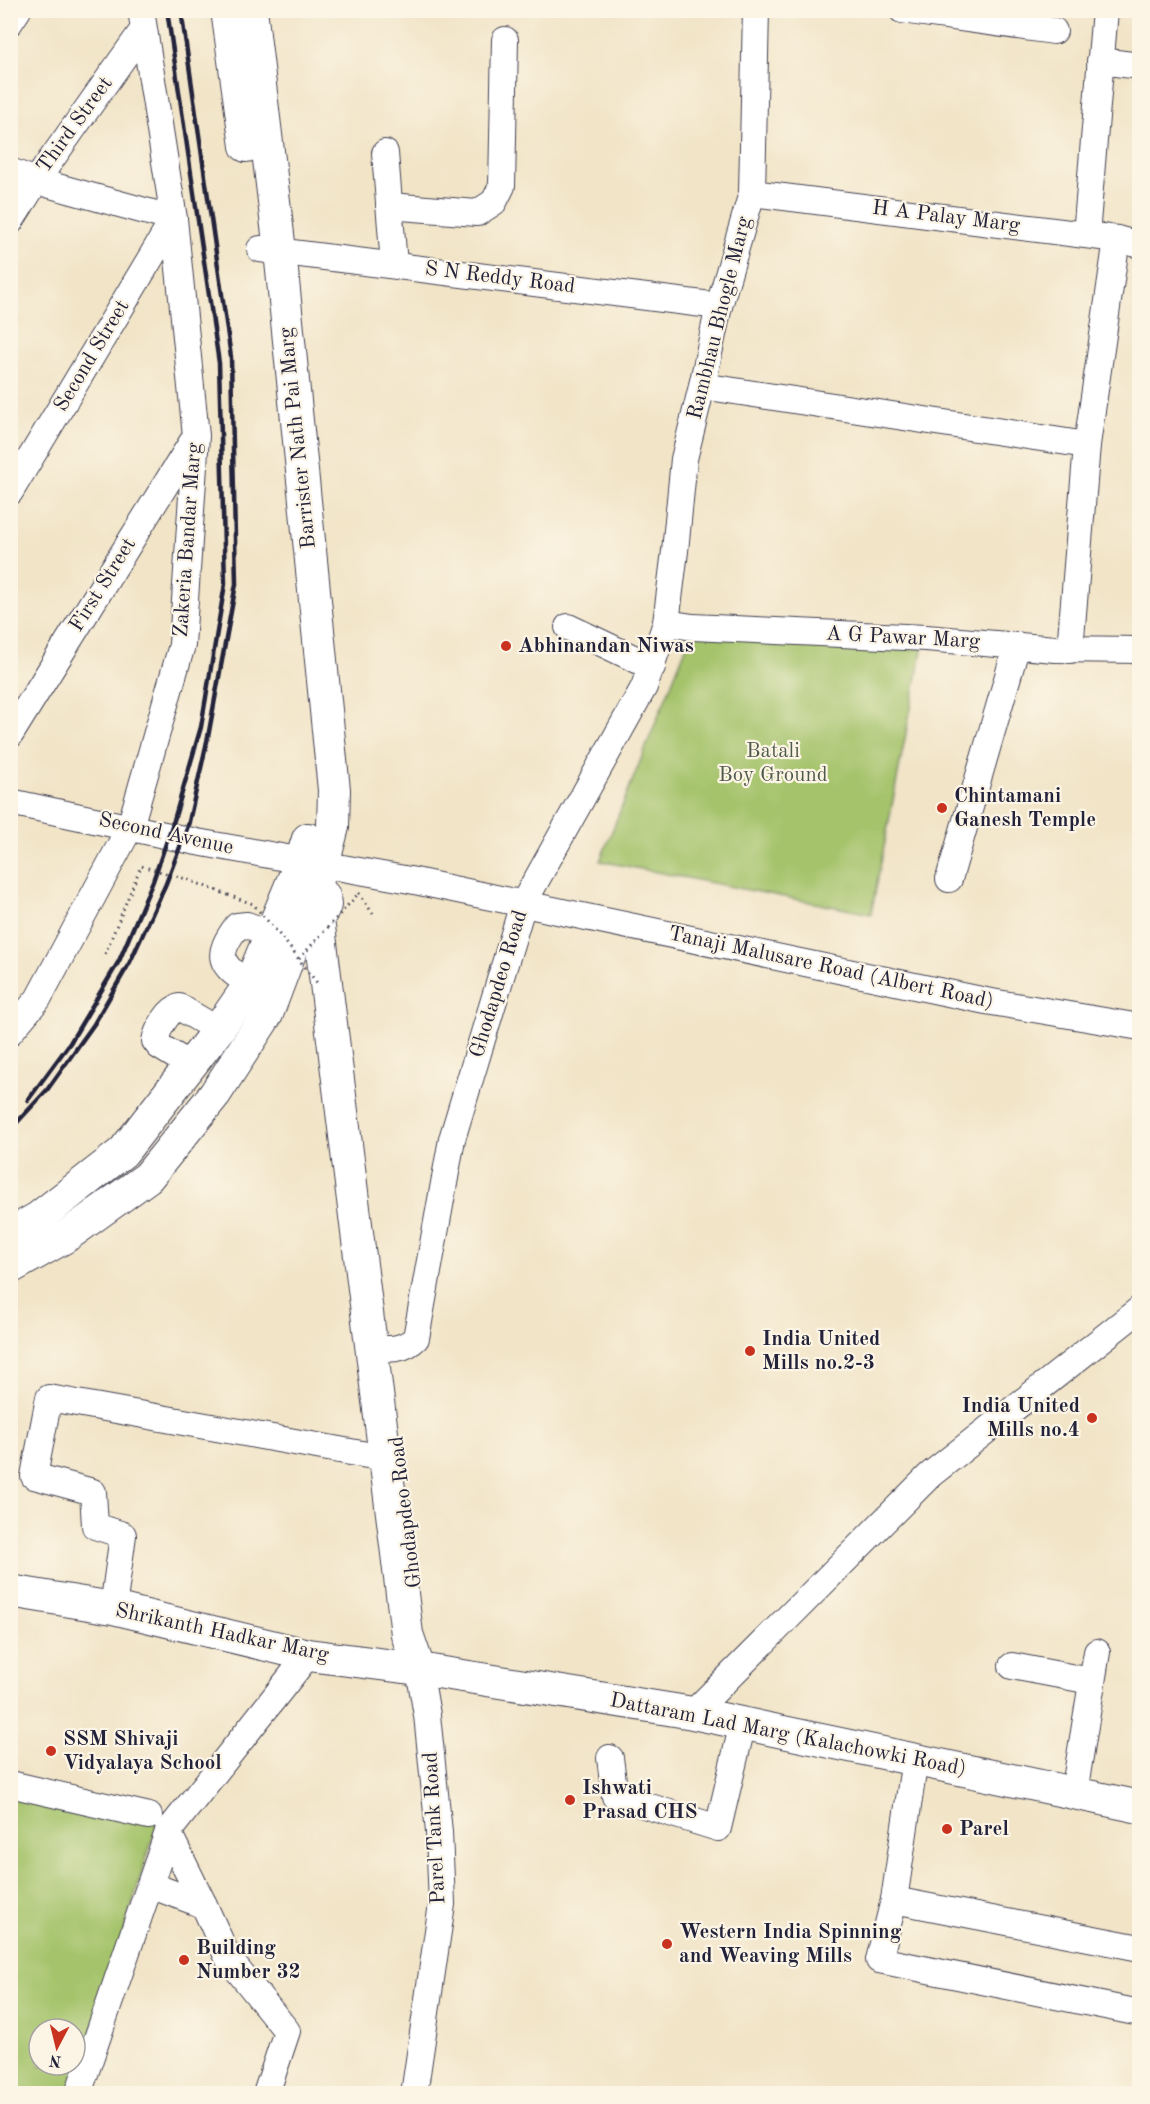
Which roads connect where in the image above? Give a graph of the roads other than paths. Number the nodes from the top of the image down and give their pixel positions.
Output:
1 (18, 10) edge
2 (227, 10) edge
3 (251, 10) edge
4 (756, 10) edge
5 (902, 10) edge
6 (1105, 10) edge
7 (142, 20) edge
8 (10, 22) edge
9 (1054, 31) dead end
10 (505, 40) dead end
11 (1101, 61) junction
12 (1140, 66) edge
13 (384, 153) dead end
14 (10, 171) edge
15 (36, 181) junction
16 (752, 193) junction
17 (389, 206) junction
18 (174, 219) junction
19 (10, 222) edge
20 (1086, 235) junction
21 (1128, 242) edge
22 (270, 250) junction
23 (394, 265) junction
24 (719, 306) junction
25 (702, 386) junction
26 (196, 436) junction
27 (1087, 445) junction
28 (10, 492) edge
29 (666, 623) junction
30 (568, 627) dead end
31 (1017, 645) junction
32 (1070, 650) junction
33 (1140, 650) edge
34 (652, 667) junction
35 (10, 735) edge
36 (10, 802) edge
37 (130, 827) junction
38 (312, 863) junction
39 (948, 879) dead end
40 (523, 904) junction
41 (1140, 1027) edge
42 (218, 1030) junction
43 (10, 1032) edge
44 (190, 1065) junction
45 (10, 1234) edge
46 (10, 1268) edge
47 (1140, 1309) edge
48 (377, 1349) junction
49 (384, 1458) junction
50 (10, 1591) edge
51 (113, 1608) junction
52 (1097, 1652) dead end
53 (308, 1655) junction
54 (1012, 1666) dead end
55 (427, 1671) junction
56 (1091, 1681) junction
57 (693, 1713) junction
58 (743, 1723) junction
59 (610, 1758) dead end
60 (915, 1759) junction
61 (10, 1784) edge
62 (1074, 1793) junction
63 (1140, 1807) edge
64 (158, 1824) junction
65 (150, 1885) junction
66 (894, 1900) junction
67 (204, 1905) junction
68 (1140, 1948) edge
69 (1140, 2013) edge
70 (420, 2093) edge
71 (78, 2094) edge
72 (266, 2094) edge

1 - 8 street
2 - 22 main road, Barrister Nath Pai Marg
3 - 22 main road, Barrister Nath Pai Marg
4 - 16 street, Rambhau Bhogle Marg
5 - 9 street
6 - 11 street
7 - 15 street, Third Street
7 - 18 street, Zakeria Bandar Marg
10 - 17 street
11 - 12 street
11 - 20 street
13 - 17 street
14 - 15 street
15 - 18 street
15 - 19 street, Third Street
16 - 20 street, H A Palay Marg
16 - 24 street, Rambhau Bhogle Marg
17 - 23 street
18 - 26 street, Zakeria Bandar Marg
18 - 28 street, Second Street
20 - 21 street, H A Palay Marg
21 - 27 street
22 - 23 street, S N Reddy Road
22 - 38 main road, Barrister Nath Pai Marg
23 - 24 street, S N Reddy Road
24 - 25 street, Rambhau Bhogle Marg
25 - 27 street
25 - 29 street, Rambhau Bhogle Marg
26 - 35 street, First Street
26 - 37 street, Zakeria Bandar Marg
27 - 32 street
29 - 31 street, A G Pawar Marg
29 - 34 street, Ghodapdeo Road
30 - 34 street
31 - 32 street, A G Pawar Marg
31 - 39 street
32 - 33 street, A G Pawar Marg
34 - 40 street, Ghodapdeo Road
36 - 37 street, Second Avenue
37 - 38 street, Second Avenue
37 - 43 street, Zakeria Bandar Marg
38 - 40 street, Second Avenue
38 - 42 main road
38 - 46 main road
38 - 48 main road, Ghodapdeo Road
40 - 41 street, Tanaji Malusare Road (Albert Road)
40 - 48 street, Ghodapdeo Road
42 - 44 main road
42 - 44 street
44 - 45 main road
47 - 57 street
48 - 49 main road, Ghodapdeo Road
48 - 55 main road, Ghodapdeo Road
49 - 51 street
49 - 55 main road, Ghodapdeo Road
50 - 51 main road, Shrikanth Hadkar Marg
51 - 53 main road, Shrikanth Hadkar Marg
52 - 56 street
53 - 55 main road, Shrikanth Hadkar Marg
53 - 64 street
54 - 56 street
55 - 57 main road, Dattaram Lad Marg (Kalachowki Road)
55 - 70 street, Parel Tank Road
56 - 62 street
57 - 58 main road, Dattaram Lad Marg (Kalachowki Road)
58 - 59 street
58 - 60 main road, Dattaram Lad Marg (Kalachowki Road)
60 - 62 main road, Dattaram Lad Marg (Kalachowki Road)
60 - 66 street
61 - 64 street
62 - 63 main road, Dattaram Lad Marg (Kalachowki Road)
64 - 65 street
64 - 67 street
65 - 67 street
65 - 71 street
66 - 68 street
66 - 69 street
67 - 72 street

